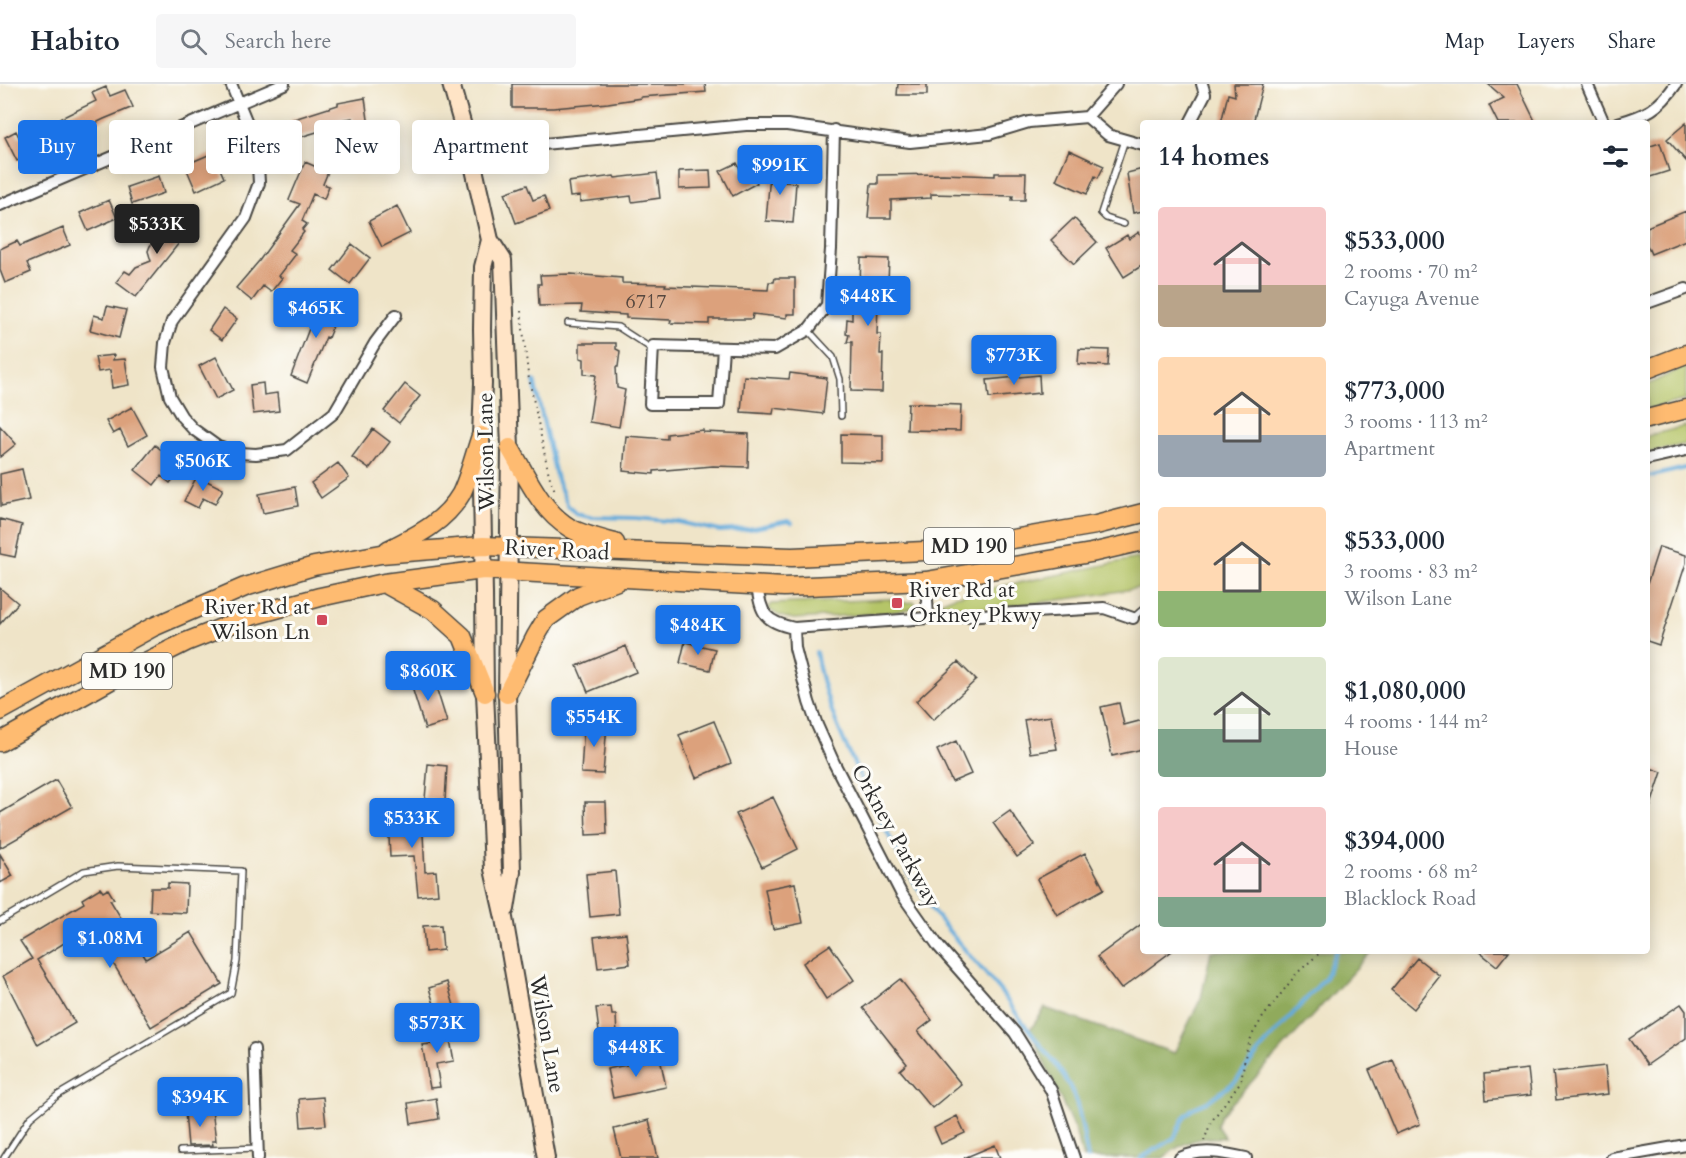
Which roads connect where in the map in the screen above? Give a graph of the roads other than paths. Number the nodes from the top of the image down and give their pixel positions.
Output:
1 (231, 84) edge
2 (284, 84) edge
3 (451, 84) edge
4 (1116, 84) edge
5 (1202, 84) edge
6 (1587, 84) edge
7 (1676, 84) edge
8 (239, 102) junction
9 (1087, 117) junction
10 (461, 120) edge
11 (1192, 120) edge
12 (1603, 120) edge
13 (1630, 120) edge
14 (834, 130) junction
15 (1125, 140) junction
16 (549, 144) edge
17 (1140, 144) edge
18 (475, 174) edge
19 (0, 205) edge
20 (1124, 224) dead end
21 (490, 240) junction
22 (1686, 289) edge
23 (1650, 302) edge
24 (396, 315) dead end
25 (568, 323) dead end
26 (808, 330) junction
27 (723, 348) junction
28 (653, 349) junction
29 (1686, 354) edge
30 (1650, 368) edge
31 (1686, 409) edge
32 (841, 416) dead end
33 (1650, 418) edge
34 (481, 436) junction
35 (510, 448) junction
36 (1686, 450) edge
37 (1650, 458) edge
38 (1140, 514) edge
39 (1140, 542) edge
40 (483, 546) junction
41 (510, 546) junction
42 (641, 551) junction
43 (381, 554) junction
44 (483, 570) junction
45 (508, 572) junction
46 (624, 578) junction
47 (926, 581) junction
48 (384, 583) junction
49 (757, 586) junction
50 (1140, 612) edge
51 (927, 618) junction
52 (1133, 618) joint
53 (794, 628) junction
54 (484, 693) junction
55 (507, 694) junction
56 (0, 711) edge
57 (0, 742) edge
58 (504, 918) junction
59 (0, 921) edge
60 (254, 1050) dead end
61 (1686, 1145) edge
62 (180, 1151) dead end
63 (258, 1153) edge
64 (4, 1158) edge
65 (546, 1158) edge
66 (1074, 1158) edge
67 (1180, 1158) edge
68 (1246, 1158) edge
69 (1612, 1158) edge

1 - 8 street
2 - 8 street
3 - 10 main road, Wilson Lane
4 - 9 street
5 - 11 street
6 - 12 street
7 - 13 street
8 - 19 street
8 - 24 street
9 - 14 street
9 - 15 street
14 - 16 street
14 - 26 street
15 - 17 street
15 - 20 lane
18 - 21 main road, Wilson Lane
21 - 34 main road, Wilson Lane
21 - 35 main road, Wilson Lane
22 - 23 street
25 - 28 lane
26 - 27 street
26 - 32 lane
27 - 28 street
27 - 28 street
29 - 30 main road
31 - 33 main road
34 - 40 main road, Wilson Lane
34 - 43 main road
35 - 41 main road, Wilson Lane
35 - 42 main road
36 - 37 street
38 - 42 main road, River Road / MD 190
39 - 47 main road, River Road / MD 190
40 - 41 main road, River Road / MD 190
40 - 43 main road, River Road / MD 190
40 - 44 main road, Wilson Lane
41 - 42 main road, River Road / MD 190
41 - 45 main road, Wilson Lane
43 - 56 main road, River Road / MD 190
44 - 45 main road, River Road / MD 190
44 - 48 main road, River Road / MD 190
44 - 54 main road, Wilson Lane
45 - 46 main road, River Road / MD 190
45 - 55 main road, Wilson Lane
46 - 49 main road, River Road / MD 190
46 - 55 main road
47 - 49 main road, River Road / MD 190
47 - 51 street
48 - 54 main road
48 - 57 main road, River Road / MD 190
49 - 53 street
50 - 52 lane
51 - 52 street
51 - 53 street
53 - 66 street, Orkney Parkway
54 - 58 main road, Wilson Lane
55 - 58 main road, Wilson Lane
58 - 65 main road, Wilson Lane
59 - 64 lane
60 - 63 street
61 - 69 street
62 - 63 lane
67 - 68 street

